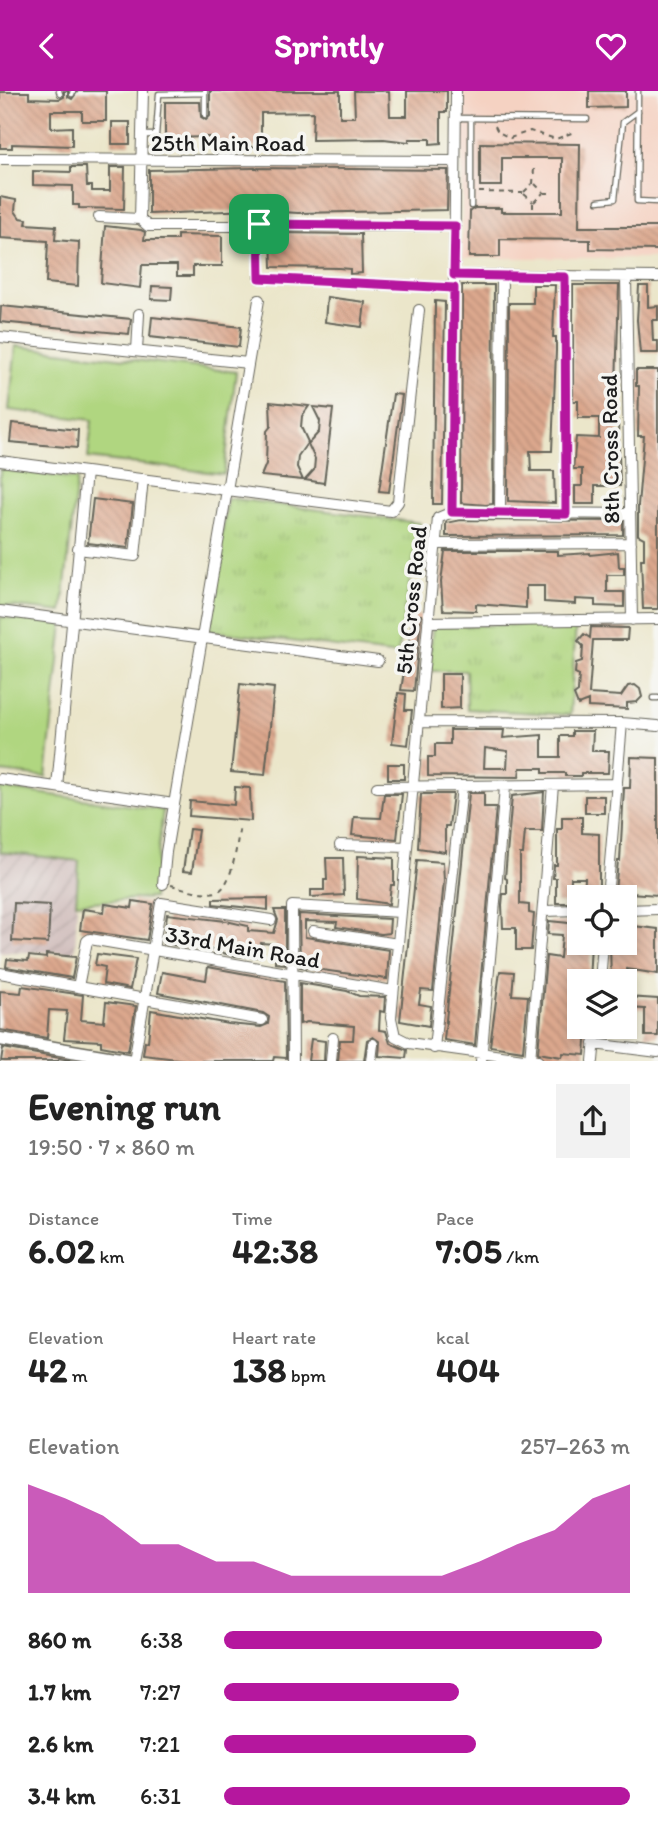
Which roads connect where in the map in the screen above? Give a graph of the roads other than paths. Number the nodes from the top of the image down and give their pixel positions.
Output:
1 (143, 91) edge
2 (456, 91) edge
3 (638, 91) edge
4 (205, 92) edge
5 (638, 111) junction
6 (205, 115) dead end
7 (456, 118) junction
8 (471, 118) junction
9 (587, 119) dead end
10 (142, 135) junction
11 (0, 159) edge
12 (455, 161) junction
13 (141, 162) junction
14 (598, 201) dead end
15 (658, 202) edge
16 (471, 206) dead end
17 (99, 217) dead end
18 (140, 219) junction
19 (259, 224) junction
20 (455, 226) junction
21 (454, 275) junction
22 (502, 276) junction
23 (565, 277) junction
24 (626, 277) junction
25 (658, 277) edge
26 (454, 288) junction
27 (259, 300) dead end
28 (419, 310) dead end
29 (139, 314) dead end
30 (0, 337) edge
31 (137, 351) junction
32 (248, 363) junction
33 (0, 461) edge
34 (86, 472) junction
35 (143, 479) junction
36 (227, 490) junction
37 (452, 512) junction
38 (500, 512) junction
39 (566, 514) junction
40 (630, 514) junction
41 (631, 543) junction
42 (435, 544) junction
43 (78, 549) junction
44 (0, 611) edge
45 (658, 619) edge
46 (632, 620) junction
47 (70, 621) junction
48 (428, 622) junction
49 (202, 637) junction
50 (378, 661) dead end
51 (418, 722) junction
52 (622, 723) junction
53 (658, 726) edge
54 (0, 779) edge
55 (617, 784) junction
56 (553, 785) junction
57 (57, 787) junction
58 (377, 787) dead end
59 (462, 787) junction
60 (505, 787) junction
61 (412, 788) junction
62 (174, 804) junction
63 (340, 845) dead end
64 (407, 847) junction
65 (163, 884) road end
66 (608, 885) edge
67 (658, 909) edge
68 (567, 910) edge
69 (637, 910) edge
70 (543, 911) junction
71 (401, 912) junction
72 (271, 920) dead end
73 (313, 931) dead end
74 (398, 944) junction
75 (154, 951) junction
76 (0, 973) edge
77 (291, 975) junction
78 (78, 987) junction
79 (393, 992) junction
80 (146, 1002) junction
81 (262, 1020) dead end
82 (333, 1038) dead end
83 (0, 1039) edge
84 (595, 1039) edge
85 (373, 1044) dead end
86 (594, 1044) junction
87 (434, 1048) junction
88 (658, 1052) edge
89 (481, 1057) edge
90 (530, 1060) edge
91 (133, 1061) edge
92 (293, 1061) edge
93 (331, 1061) edge
94 (371, 1061) edge
95 (537, 1061) edge
96 (593, 1061) edge

1 - 10 street
2 - 7 street, 5th Cross Road
3 - 5 lane
4 - 6 lane
4 - 10 lane
5 - 14 lane
5 - 15 lane
7 - 8 lane
7 - 12 street, 5th Cross Road
8 - 9 lane
8 - 16 lane
10 - 13 street
11 - 13 street, 25th Main Road
12 - 13 street, 25th Main Road
12 - 20 street, 5th Cross Road
13 - 18 street
17 - 18 street
18 - 19 street
19 - 20 street
19 - 26 street
20 - 21 street, 5th Cross Road
21 - 22 street
21 - 26 street, 5th Cross Road
22 - 23 street
22 - 38 street
23 - 24 street
23 - 39 street
24 - 25 street
24 - 40 street, 8th Cross Road
26 - 37 street, 5th Cross Road
27 - 32 street
28 - 36 street
29 - 31 street
30 - 31 street
31 - 32 street
32 - 36 street
33 - 34 street
34 - 35 street
34 - 43 street
35 - 36 street
35 - 43 street
36 - 49 street
37 - 38 street
37 - 42 street, 5th Cross Road
38 - 39 street
39 - 40 street
40 - 41 street, 8th Cross Road
41 - 42 street
41 - 46 street, 8th Cross Road
42 - 48 street, 5th Cross Road
43 - 47 street
44 - 47 street
45 - 46 street
46 - 48 street
47 - 49 street
47 - 57 street
48 - 51 street, 5th Cross Road
49 - 50 street
49 - 62 street
51 - 52 street
51 - 61 street, 5th Cross Road
52 - 53 street
52 - 55 street
54 - 57 street
55 - 56 street
55 - 66 street
56 - 60 street
56 - 70 street
57 - 62 street
58 - 61 street
59 - 60 street
59 - 61 street
59 - 87 street
60 - 89 street
61 - 64 street, 5th Cross Road
62 - 65 street
63 - 64 street
64 - 71 street, 5th Cross Road
67 - 69 street
68 - 70 street
70 - 90 street
71 - 74 street, 5th Cross Road
71 - 77 street
72 - 75 street
73 - 74 street
74 - 79 street, 5th Cross Road
75 - 77 street, 33rd Main Road
75 - 78 street, 33rd Main Road
75 - 80 street
76 - 78 street
77 - 79 street, 33rd Main Road
77 - 92 street
78 - 80 street
79 - 87 street, 5th Cross Road
80 - 81 street
80 - 91 street
82 - 93 street
83 - 91 street
84 - 86 street
85 - 94 street
86 - 88 street
86 - 96 street
87 - 89 street
89 - 90 street
90 - 95 street

